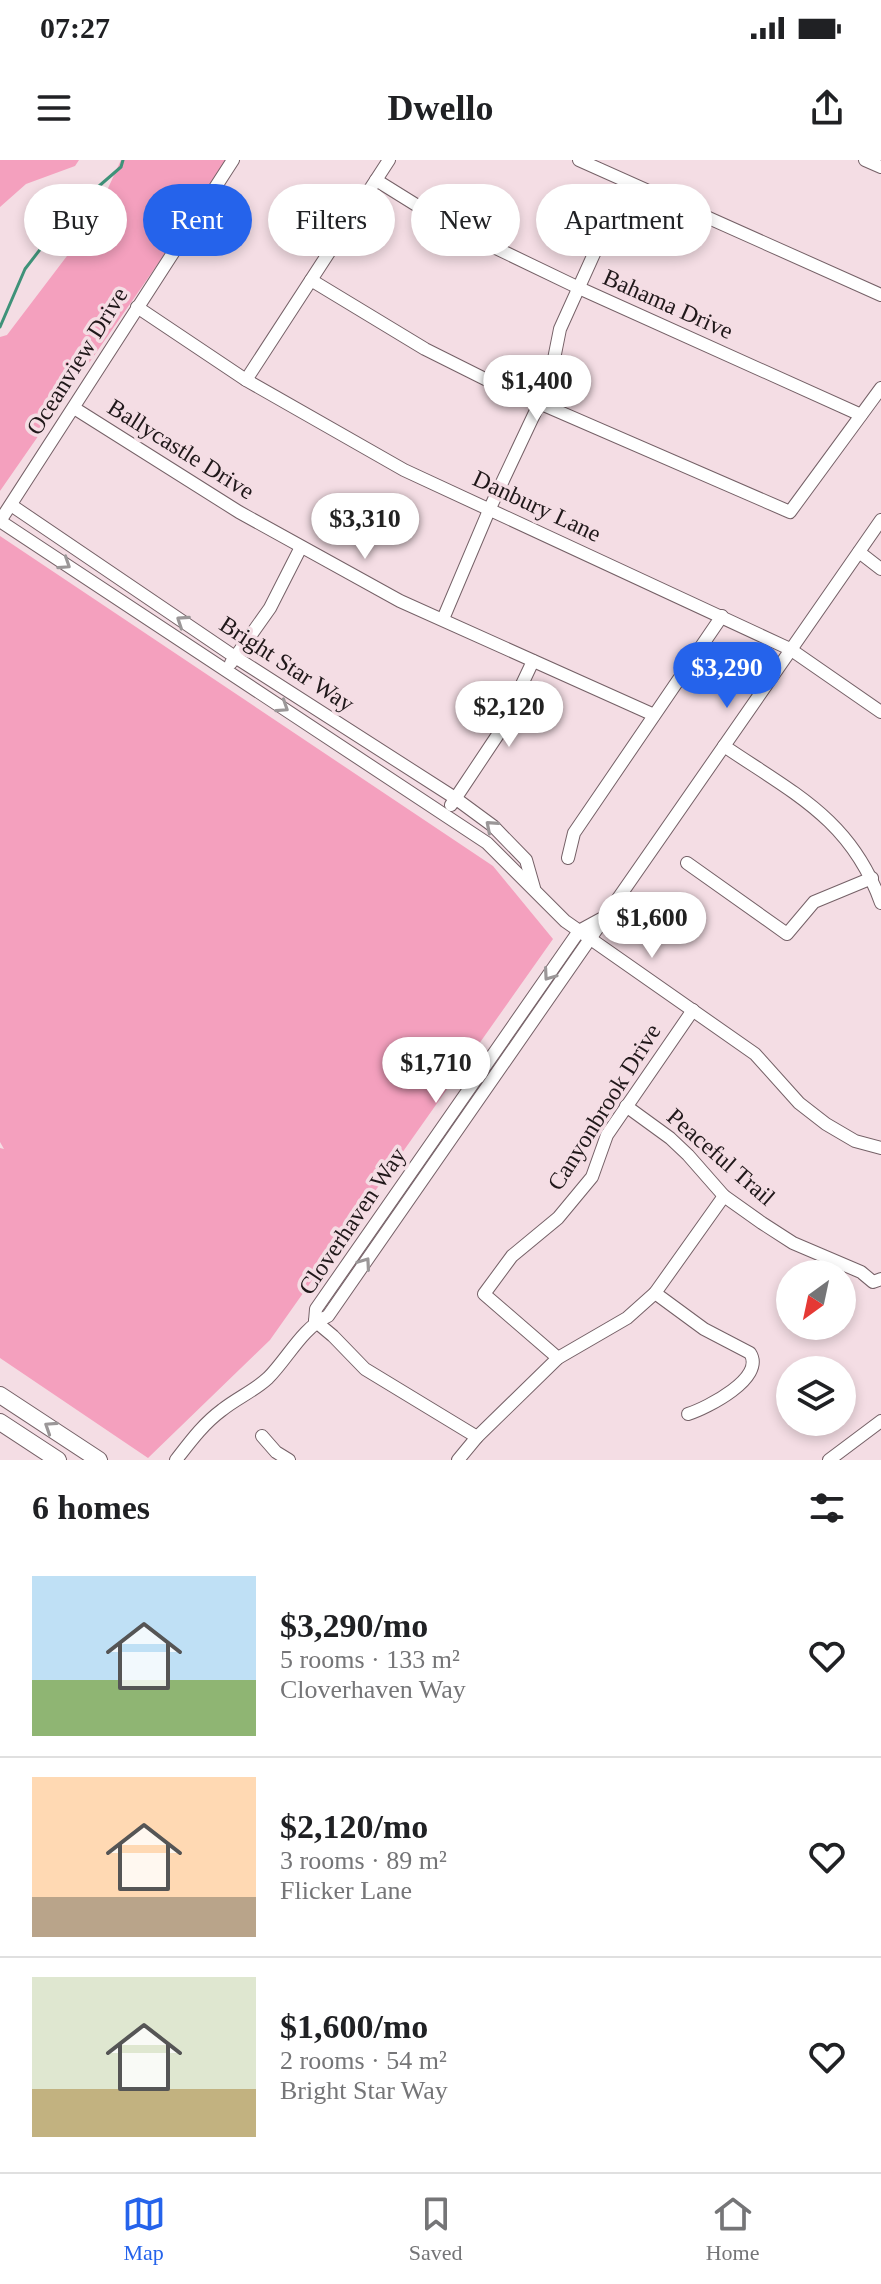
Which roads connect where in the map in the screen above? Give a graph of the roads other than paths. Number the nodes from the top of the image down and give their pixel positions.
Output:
1 (233, 160) edge
2 (389, 160) edge
3 (579, 160) edge
4 (865, 160) edge
5 (881, 167) edge
6 (376, 180) junction
7 (626, 183) junction
8 (311, 280) junction
9 (579, 288) junction
10 (881, 295) edge
11 (137, 307) junction
12 (246, 380) junction
13 (881, 388) edge
14 (539, 404) junction
15 (74, 408) junction
16 (861, 415) junction
17 (11, 505) junction
18 (490, 508) junction
19 (881, 520) edge
20 (0, 521) edge
21 (301, 547) junction
22 (859, 552) junction
23 (881, 569) edge
24 (722, 616) junction
25 (443, 619) junction
26 (790, 649) junction
27 (235, 657) junction
28 (533, 661) junction
29 (226, 670) junction
30 (881, 712) edge
31 (654, 715) junction
32 (724, 746) junction
33 (455, 798) junction
34 (444, 814) junction
35 (568, 858) dead end
36 (687, 863) dead end
37 (872, 878) junction
38 (534, 888) junction
39 (881, 903) edge
40 (601, 919) junction
41 (579, 931) junction
42 (590, 941) junction
43 (693, 1010) junction
44 (626, 1106) junction
45 (881, 1148) edge
46 (724, 1196) junction
47 (877, 1281) edge
48 (655, 1293) junction
49 (315, 1321) junction
50 (558, 1358) junction
51 (0, 1395) edge
52 (688, 1414) dead end
53 (0, 1422) edge
54 (876, 1424) edge
55 (262, 1436) dead end
56 (477, 1437) junction
57 (881, 1439) edge
58 (58, 1460) edge
59 (99, 1460) edge
60 (176, 1460) edge
61 (289, 1460) edge
62 (458, 1460) edge
63 (829, 1460) edge

1 - 11 street, Oceanview Drive
2 - 6 street
3 - 7 street
4 - 5 street
6 - 8 street
6 - 9 street, Bahama Drive
7 - 9 street
7 - 10 street
8 - 12 street
8 - 14 street
9 - 14 street
9 - 16 street, Bahama Drive
11 - 12 street, Danbury Lane
11 - 15 street, Oceanview Drive
12 - 18 street, Danbury Lane
13 - 16 street
14 - 16 street
14 - 18 street
15 - 17 street, Oceanview Drive
15 - 21 street, Ballycastle Drive
17 - 20 street, Bright Star Way
27 -> 17 street, Bright Star Way
18 - 24 street, Danbury Lane
18 - 25 street
19 - 22 street, Cloverhaven Way
20 -> 29 street, Bright Star Way
21 - 25 street, Ballycastle Drive
21 - 27 street
22 - 23 street
22 - 26 street, Cloverhaven Way
24 - 26 street, Danbury Lane
24 - 31 street
25 - 28 street, Ballycastle Drive
26 - 30 street, Danbury Lane
26 - 32 street, Cloverhaven Way
27 - 29 street
27 - 33 street, Bright Star Way
28 - 31 street, Ballycastle Drive
28 - 33 street
29 -> 34 street, Bright Star Way
31 - 35 street
32 - 37 street
32 - 40 street, Cloverhaven Way
33 - 34 street
38 -> 33 street, Bright Star Way
34 - 38 street, Bright Star Way
36 - 37 street
37 - 39 street
38 - 41 street, Bright Star Way
40 - 41 street, Cloverhaven Way
40 - 42 street, Cloverhaven Way
41 - 42 street, Bright Star Way
41 -> 49 street, Cloverhaven Way
42 - 43 street, Bright Star Way
49 -> 42 street, Cloverhaven Way
43 - 44 street, Canyonbrook Drive
43 - 45 street, Bright Star Way
44 - 46 street, Peaceful Trail
44 - 50 street, Canyonbrook Drive
46 - 47 street, Peaceful Trail
46 - 48 street
48 - 50 street
48 - 52 street
49 - 56 street
49 - 60 street, Cloverhaven Way
50 - 56 street
59 -> 51 main road
53 - 58 main road
54 - 57 street
54 - 63 street
55 - 61 street
56 - 62 street

